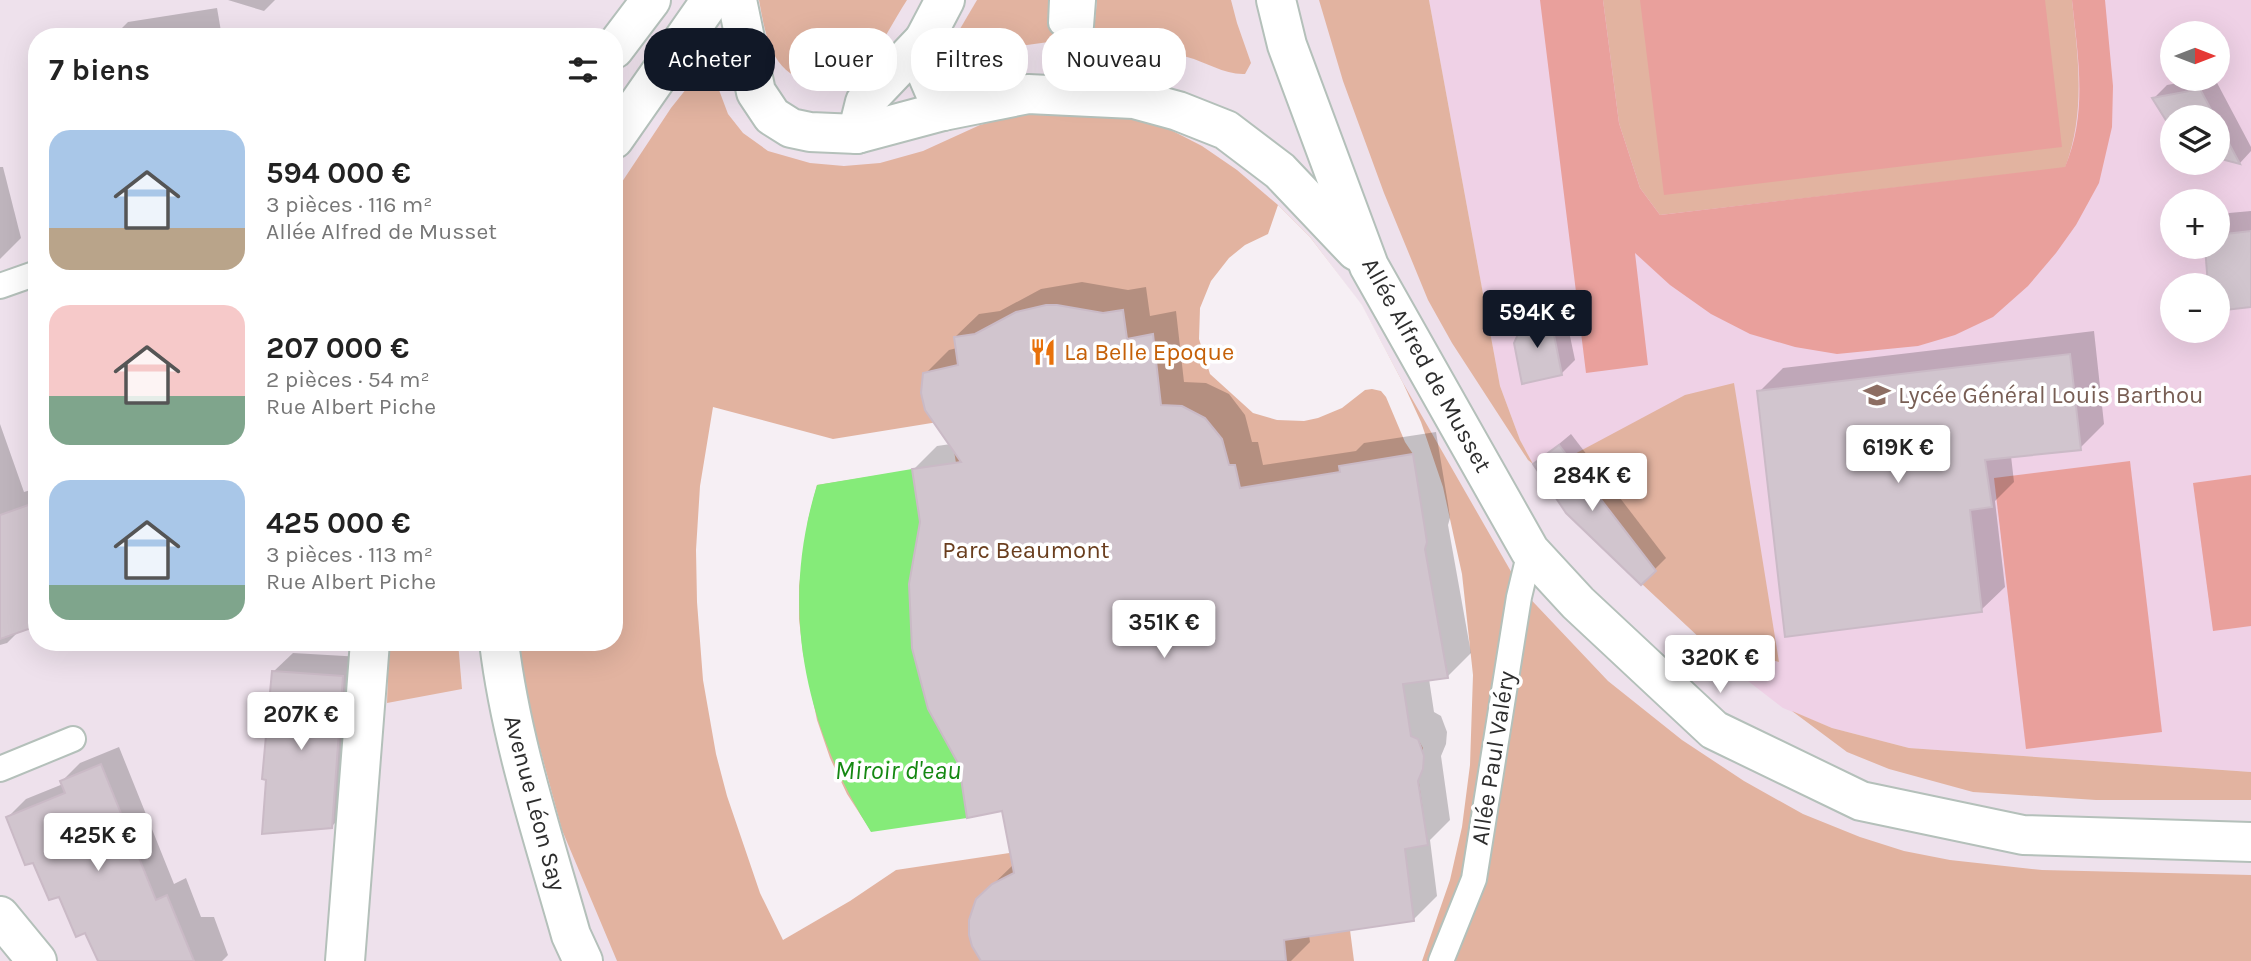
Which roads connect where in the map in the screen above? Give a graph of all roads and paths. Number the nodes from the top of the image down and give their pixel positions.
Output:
1 (651, 0) edge
2 (711, 0) edge
3 (737, 0) edge
4 (945, 0) edge
5 (1083, 0) edge
6 (1276, 0) edge
7 (1068, 16) edge
8 (930, 28) edge
9 (623, 37) edge
10 (911, 54) edge
11 (935, 91) edge
12 (943, 111) junction
13 (623, 126) edge
14 (857, 134) junction
15 (1369, 266) junction
16 (28, 276) edge
17 (0, 286) edge
18 (1530, 551) junction
19 (369, 651) edge
20 (500, 651) edge
21 (73, 738) dead end
22 (0, 768) edge
23 (2251, 842) edge
24 (0, 916) edge
25 (37, 961) edge
26 (345, 961) edge
27 (583, 961) edge
28 (1441, 961) edge

1 - 9 street
2 - 13 street
3 - 14 street
4 - 8 street
5 - 7 lane
6 - 15 street, Allée Alfred de Musset
10 - 14 street
11 - 12 street
12 - 14 street
12 - 15 street
15 - 18 street, Allée Alfred de Musset
16 - 17 lane
18 - 23 street, Allée Alfred de Musset
18 - 28 lane, Allée Paul Valéry
19 - 26 street
20 - 27 street, Avenue Léon Say
21 - 22 lane
24 - 25 street

